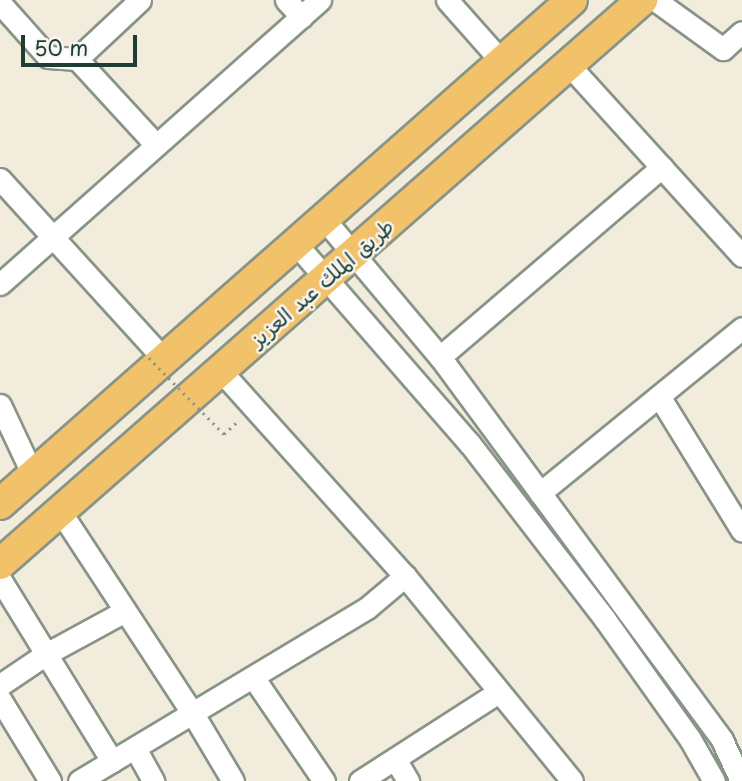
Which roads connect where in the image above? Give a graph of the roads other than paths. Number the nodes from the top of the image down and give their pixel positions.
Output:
1 (140, 0) edge
2 (286, 0) edge
3 (320, 0) edge
4 (447, 0) edge
5 (572, 0) edge
6 (642, 0) edge
7 (655, 0) edge
8 (0, 3) edge
9 (302, 17) junction
10 (742, 32) edge
11 (77, 59) junction
12 (502, 62) junction
13 (568, 64) junction
14 (156, 145) junction
15 (662, 167) junction
16 (0, 179) edge
17 (324, 219) junction
18 (54, 238) junction
19 (296, 244) junction
20 (354, 253) junction
21 (742, 256) edge
22 (327, 276) junction
23 (0, 284) edge
24 (742, 328) edge
25 (440, 357) junction
26 (157, 359) junction
27 (220, 370) junction
28 (659, 396) junction
29 (3, 419) edge
30 (33, 475) junction
31 (540, 493) junction
32 (0, 504) edge
33 (60, 512) junction
34 (742, 531) edge
35 (0, 564) edge
36 (405, 576) junction
37 (0, 579) edge
38 (125, 611) junction
39 (46, 654) junction
40 (253, 677) junction
41 (0, 685) edge
42 (498, 693) junction
43 (0, 699) edge
44 (193, 713) junction
45 (135, 748) junction
46 (395, 759) junction
47 (113, 761) junction
48 (730, 776) edge
49 (50, 781) edge
50 (79, 781) edge
51 (153, 781) edge
52 (233, 781) edge
53 (324, 781) edge
54 (359, 781) edge
55 (408, 781) edge
56 (572, 781) edge

1 - 11 street
2 - 9 street
3 - 9 street
4 - 12 street
5 - 12 highway
6 - 13 highway, طريق الملك عبد العزيز
7 - 10 street
8 - 11 street
9 - 14 street
11 - 14 street
12 - 17 highway
13 - 15 street
13 - 20 highway, طريق الملك عبد العزيز
14 - 18 street
15 - 21 street
15 - 25 street
16 - 18 street
17 - 19 highway
17 - 20 street
18 - 23 street
18 - 26 street
19 - 22 street
19 - 26 highway
20 - 22 highway, طريق الملك عبد العزيز
20 - 25 street
22 - 27 highway, طريق الملك عبد العزيز
22 - 48 street
24 - 28 street
25 - 31 street
26 - 30 highway
27 - 33 highway, طريق الملك عبد العزيز
27 - 36 street
28 - 31 street
28 - 34 street
29 - 30 street
30 - 32 highway
31 - 48 street
33 - 35 highway, طريق الملك عبد العزيز
33 - 38 street
36 - 40 street
36 - 42 street
37 - 39 street
38 - 39 street
38 - 44 street
39 - 41 street
39 - 47 street
40 - 44 street
40 - 53 street
42 - 46 street
42 - 56 street
43 - 49 street
44 - 45 street
44 - 52 street
45 - 47 street
45 - 51 street
46 - 54 street
46 - 55 street
47 - 50 street

